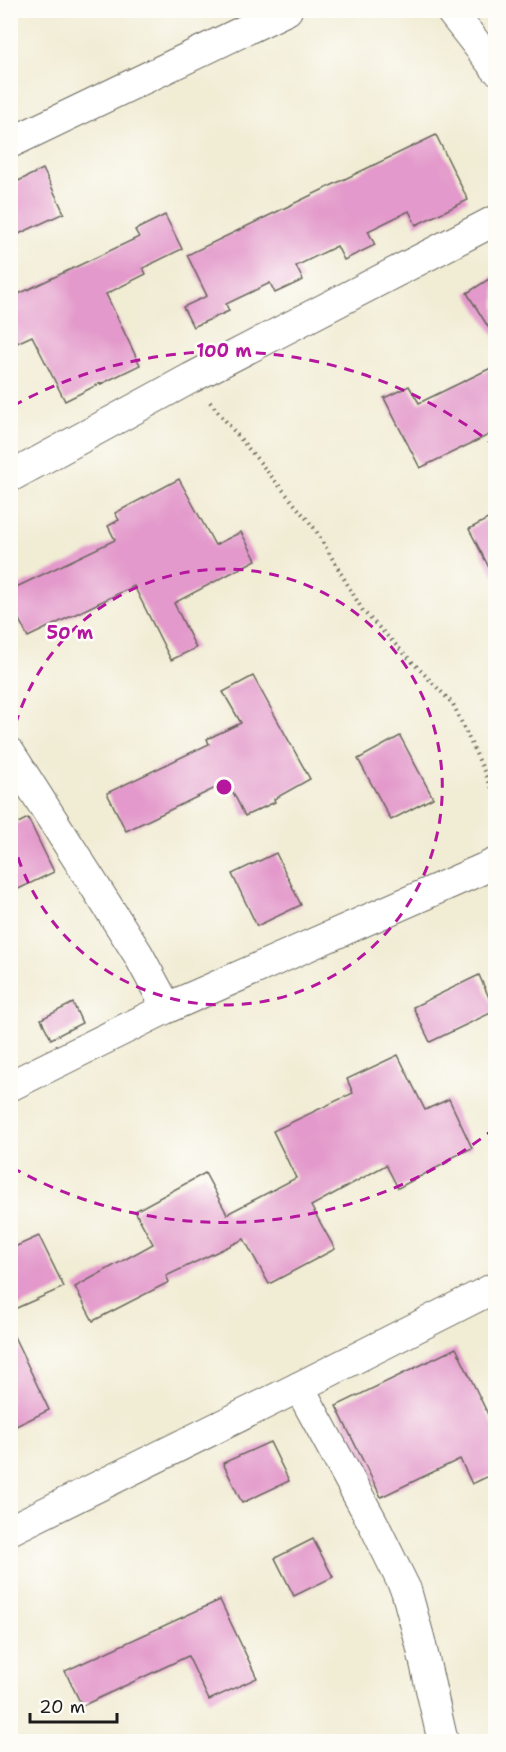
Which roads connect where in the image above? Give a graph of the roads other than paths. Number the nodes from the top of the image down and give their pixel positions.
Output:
1 (287, 10) edge
2 (450, 10) edge
3 (495, 69) edge
4 (10, 143) edge
5 (495, 220) edge
6 (10, 477) edge
7 (10, 753) edge
8 (495, 863) edge
9 (167, 1008) junction
10 (10, 1086) edge
11 (495, 1287) edge
12 (299, 1387) junction
13 (10, 1530) edge
14 (443, 1742) edge

1 - 4 street
2 - 3 street
5 - 6 street
7 - 9 street
8 - 9 street
9 - 10 street
11 - 12 street
12 - 13 street
12 - 14 street

